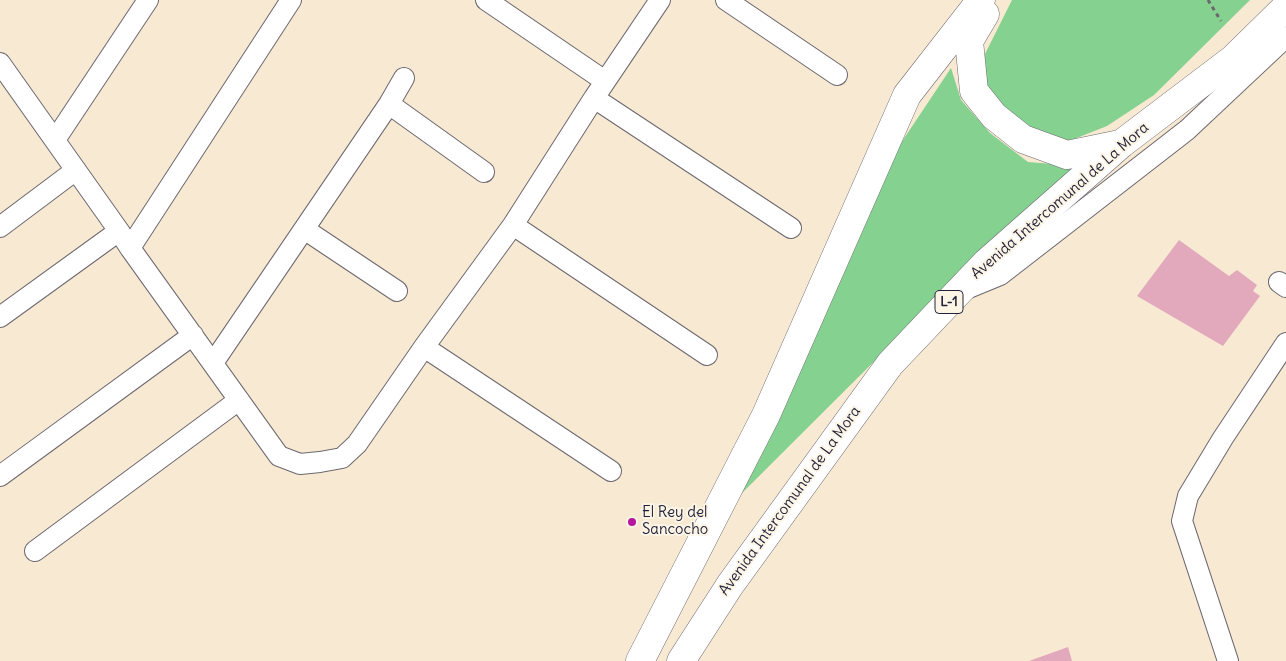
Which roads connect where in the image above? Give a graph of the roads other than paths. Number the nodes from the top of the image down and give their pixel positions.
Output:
1 (148, 0) edge
2 (291, 0) edge
3 (486, 0) edge
4 (660, 0) edge
5 (726, 0) edge
6 (981, 0) edge
7 (994, 0) edge
8 (1286, 7) edge
9 (1286, 38) edge
10 (0, 63) edge
11 (837, 75) dead end
12 (404, 78) dead end
13 (606, 82) junction
14 (594, 98) junction
15 (389, 104) junction
16 (55, 140) junction
17 (1121, 144) junction
18 (76, 170) junction
19 (484, 172) dead end
20 (514, 225) junction
21 (0, 227) edge
22 (792, 228) dead end
23 (304, 229) junction
24 (125, 239) junction
25 (397, 292) dead end
26 (958, 293) junction
27 (0, 317) edge
28 (193, 335) junction
29 (1286, 343) edge
30 (424, 347) junction
31 (708, 355) dead end
32 (214, 363) junction
33 (239, 400) junction
34 (611, 471) dead end
35 (0, 476) edge
36 (35, 551) dead end
37 (640, 661) edge
38 (681, 661) edge
39 (1228, 661) edge

1 - 16 street
2 - 24 street
3 - 13 street
4 - 13 street
5 - 11 street
6 - 37 main road
7 - 17 main road
8 - 17 main road, Avenida Intercomunal de La Mora / L-1
9 - 26 street
10 - 16 street
12 - 15 street
13 - 14 street
14 - 20 street
14 - 22 street
15 - 19 street
15 - 23 street
16 - 18 street
17 - 26 main road, Avenida Intercomunal de La Mora / L-1
18 - 21 street
18 - 24 street
20 - 30 street
20 - 31 street
23 - 25 street
23 - 32 street
24 - 27 street
24 - 28 street
26 - 38 main road, Avenida Intercomunal de La Mora / L-1
28 - 32 street
28 - 35 street
29 - 39 street
30 - 33 street
30 - 34 street
32 - 33 street
33 - 36 street

